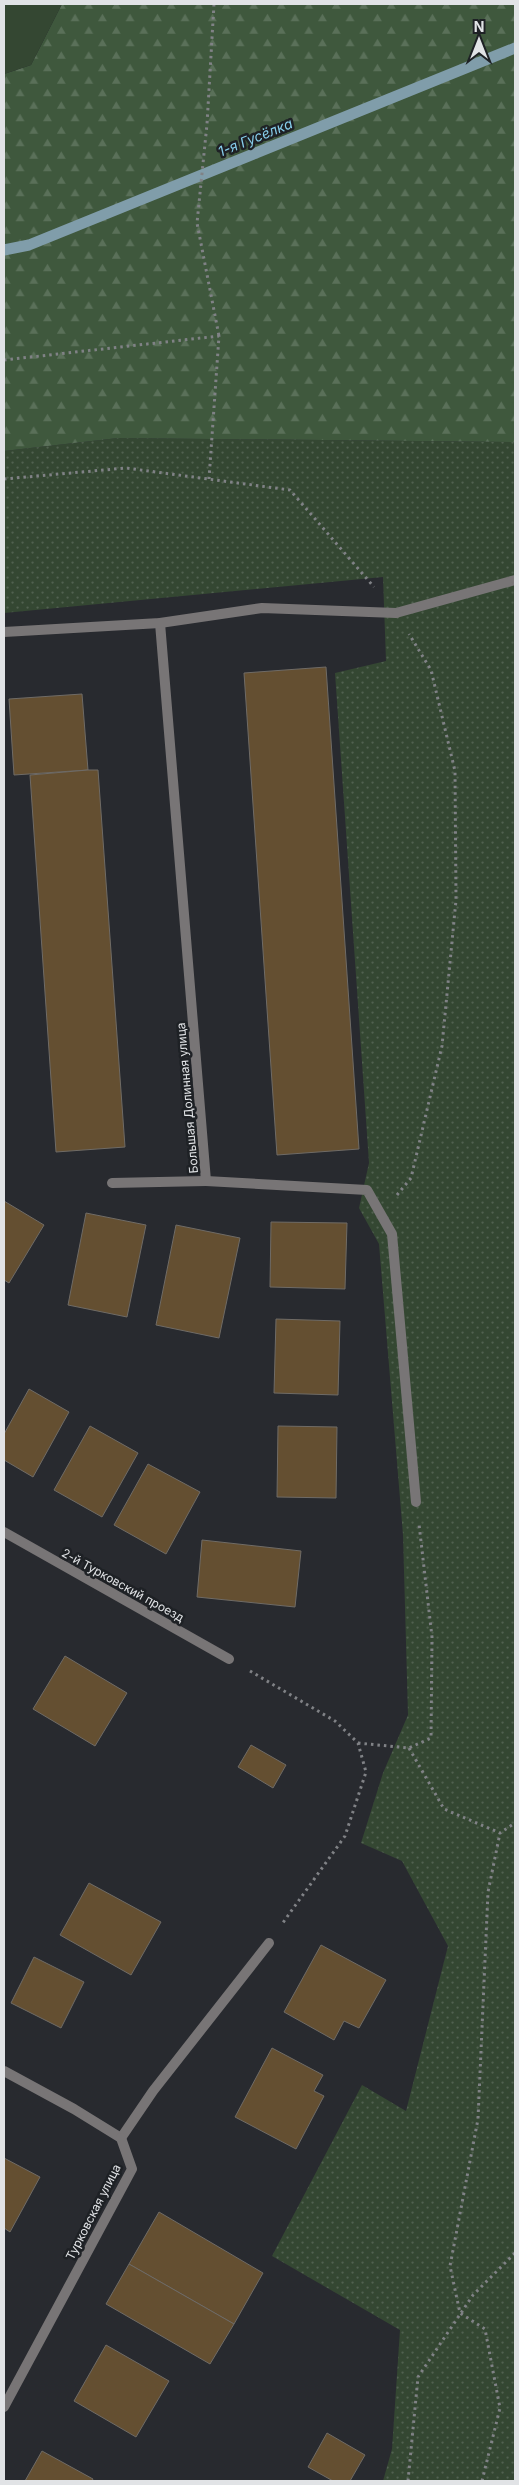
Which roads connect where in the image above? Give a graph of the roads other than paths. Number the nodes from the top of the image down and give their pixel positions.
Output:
1 (515, 580) edge
2 (160, 623) junction
3 (4, 632) edge
4 (206, 1181) junction
5 (112, 1183) dead end
6 (416, 1502) road end
7 (4, 1532) edge
8 (229, 1659) road end
9 (269, 1943) road end
10 (4, 2071) edge
11 (120, 2138) junction
12 (4, 2407) edge

1 - 2 street
2 - 3 street
2 - 4 street, Большая Долинная улица
4 - 5 street
4 - 6 street, Большая Долинная улица
7 - 8 street, 2-й Турковский проезд
9 - 11 street
10 - 11 street
11 - 12 street, Турковская улица

